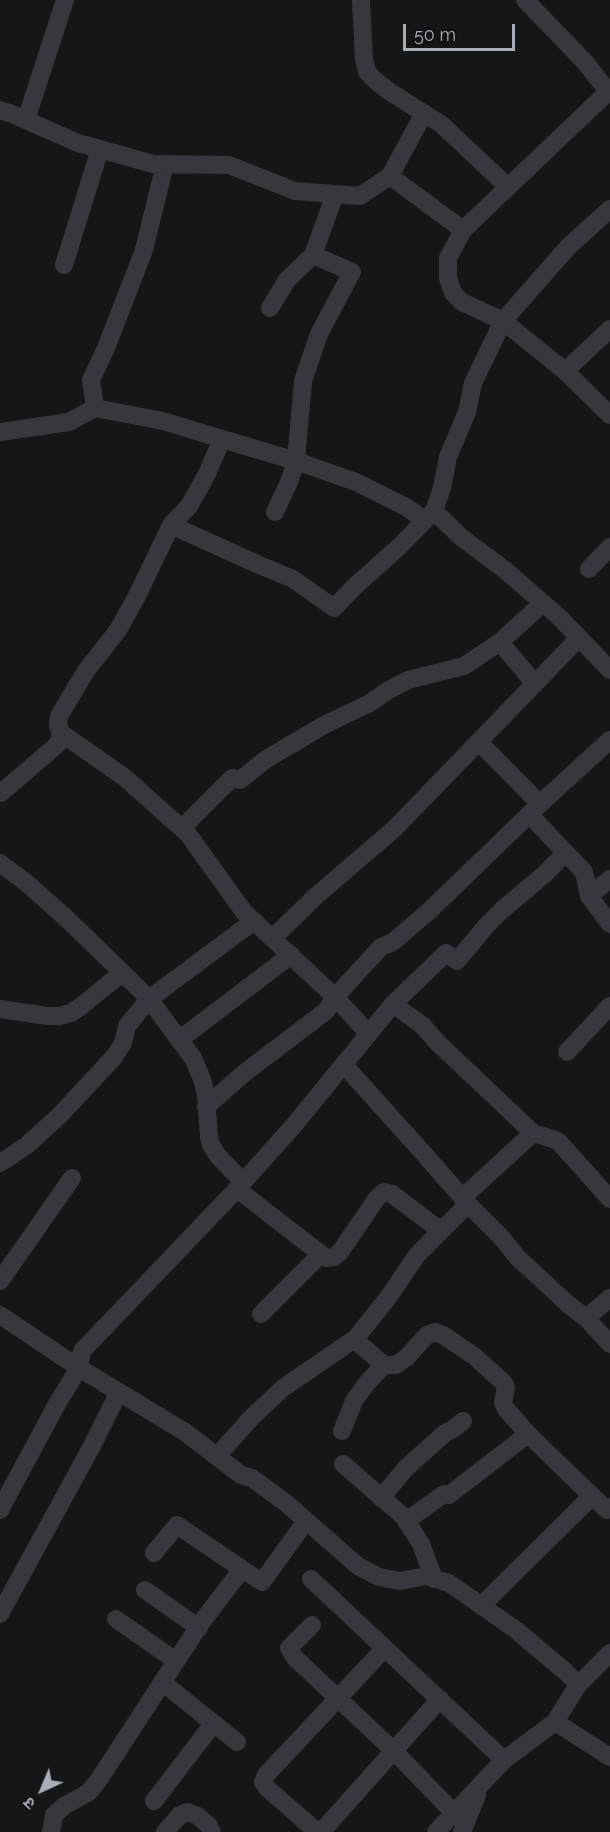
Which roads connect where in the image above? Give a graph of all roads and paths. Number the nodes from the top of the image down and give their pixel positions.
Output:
1 (65, 0) edge
2 (360, 0) edge
3 (525, 0) edge
4 (609, 92) edge
5 (0, 110) edge
6 (424, 113) junction
7 (26, 120) junction
8 (100, 149) junction
9 (165, 164) junction
10 (390, 176) junction
11 (508, 187) junction
12 (335, 194) junction
13 (610, 209) edge
14 (463, 230) junction
15 (313, 255) junction
16 (64, 265) dead end
17 (270, 308) dead end
18 (503, 321) junction
19 (610, 328) edge
20 (565, 371) junction
21 (95, 408) junction
22 (610, 415) edge
23 (0, 432) edge
24 (222, 439) junction
25 (296, 461) junction
26 (275, 512) dead end
27 (430, 515) junction
28 (171, 525) junction
29 (610, 547) edge
30 (588, 569) dead end
31 (543, 603) junction
32 (579, 638) junction
33 (500, 642) junction
34 (610, 670) edge
35 (535, 684) junction
36 (61, 733) junction
37 (610, 740) edge
38 (479, 742) junction
39 (0, 794) edge
40 (534, 809) junction
41 (182, 828) junction
42 (565, 853) junction
43 (0, 863) edge
44 (610, 879) edge
45 (589, 896) junction
46 (254, 921) junction
47 (610, 924) edge
48 (273, 938) junction
49 (291, 955) junction
50 (129, 979) junction
51 (335, 997) junction
52 (150, 999) junction
53 (393, 1004) junction
54 (610, 1006) edge
55 (0, 1009) edge
56 (369, 1034) junction
57 (179, 1040) junction
58 (567, 1052) dead end
59 (344, 1065) junction
60 (206, 1107) junction
61 (533, 1133) junction
62 (0, 1163) edge
63 (72, 1178) dead end
64 (240, 1186) junction
65 (610, 1199) edge
66 (465, 1201) junction
67 (441, 1231) junction
68 (320, 1255) junction
69 (0, 1281) edge
70 (610, 1298) edge
71 (261, 1314) dead end
72 (0, 1315) edge
73 (586, 1318) junction
74 (354, 1339) junction
75 (610, 1344) edge
76 (384, 1365) junction
77 (79, 1368) junction
78 (119, 1392) junction
79 (463, 1421) dead end
80 (342, 1431) dead end
81 (528, 1434) junction
82 (217, 1456) junction
83 (343, 1464) dead end
84 (592, 1496) junction
85 (381, 1498) junction
86 (610, 1507) edge
87 (0, 1510) edge
88 (306, 1521) junction
89 (406, 1521) junction
90 (154, 1553) dead end
91 (242, 1569) junction
92 (311, 1579) dead end
93 (434, 1579) junction
94 (145, 1590) dead end
95 (481, 1606) junction
96 (0, 1614) edge
97 (116, 1618) dead end
98 (312, 1625) dead end
99 (199, 1628) junction
100 (385, 1648) junction
101 (610, 1653) edge
102 (176, 1661) junction
103 (162, 1682) junction
104 (578, 1685) junction
105 (338, 1699) junction
106 (440, 1699) junction
107 (555, 1722) junction
108 (213, 1724) junction
109 (237, 1742) dead end
110 (394, 1751) junction
111 (610, 1757) edge
112 (504, 1760) junction
113 (483, 1783) junction
114 (154, 1801) dead end
115 (454, 1814) junction
116 (51, 1832) edge
117 (165, 1832) edge
118 (212, 1832) edge
119 (436, 1832) edge
120 (462, 1832) edge

1 - 7 street
2 - 6 street
3 - 4 street
4 - 11 street
5 - 7 street
6 - 10 street
6 - 11 street
7 - 8 street
8 - 9 street
8 - 16 street
9 - 12 street
9 - 21 street
10 - 12 street
10 - 14 street
11 - 14 street
12 - 15 street
13 - 18 street
14 - 18 street
15 - 17 street
15 - 25 street
18 - 20 street
18 - 27 street
19 - 20 street
20 - 22 street
21 - 23 street
21 - 24 street
24 - 25 street
24 - 28 street
25 - 26 street
25 - 27 street
27 - 28 street
27 - 31 street
28 - 36 street
29 - 30 street
31 - 32 street
31 - 33 street
32 - 34 street
32 - 35 street
33 - 35 street
33 - 41 street
35 - 38 street
36 - 39 street
36 - 41 street
37 - 40 street
38 - 40 street
38 - 48 street
40 - 42 street
40 - 51 street
41 - 46 street
42 - 45 street
42 - 53 street
43 - 50 street
44 - 45 street
45 - 47 street
46 - 48 street
46 - 52 street
48 - 49 street
49 - 51 street
49 - 57 street
50 - 52 street
50 - 55 street
51 - 56 street
51 - 60 street
52 - 57 street
52 - 62 street
53 - 56 street
53 - 61 street
54 - 58 street
56 - 59 street
57 - 60 street
59 - 64 street
59 - 66 street
60 - 64 street
61 - 65 street
61 - 66 street
63 - 69 street
64 - 68 street
64 - 77 street
66 - 67 street
66 - 73 street
67 - 68 street
67 - 74 street
68 - 71 street
70 - 73 street
72 - 77 street
73 - 75 street
74 - 76 street
74 - 82 street
76 - 80 street
76 - 81 street
77 - 78 street
77 - 87 street
78 - 82 street
78 - 96 street
79 - 85 street
81 - 84 street
81 - 89 street
82 - 88 street
83 - 85 street
84 - 86 street
84 - 95 street
85 - 89 street
88 - 91 street
88 - 93 street
89 - 93 street
90 - 91 street
91 - 99 street
92 - 100 street
93 - 95 street
94 - 99 street
95 - 104 street
97 - 102 street
98 - 105 street
99 - 102 street
100 - 105 street
100 - 106 street
101 - 104 street
102 - 103 street
103 - 108 street
103 - 116 street
104 - 107 street
105 - 110 street
105 - 110 street
106 - 110 street
106 - 112 street
107 - 111 street
107 - 112 street
108 - 109 street
108 - 114 street
110 - 115 street
112 - 113 street
113 - 115 street
113 - 120 street
115 - 119 street
117 - 118 street

